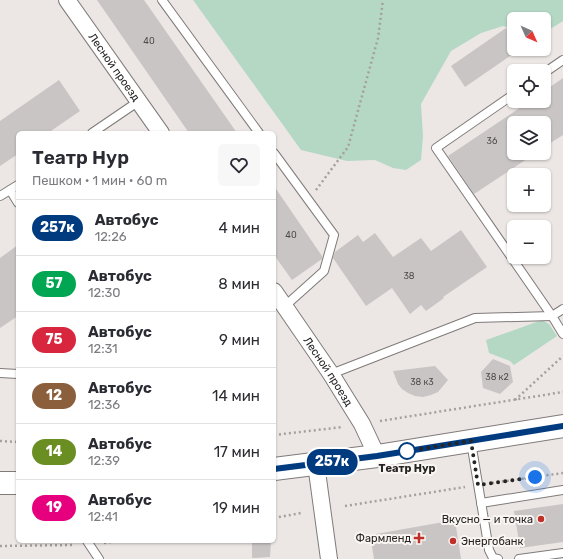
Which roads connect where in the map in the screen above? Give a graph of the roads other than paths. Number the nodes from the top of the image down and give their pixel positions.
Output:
1 (67, 0) edge
2 (162, 0) edge
3 (563, 60) edge
4 (551, 68) edge
5 (507, 99) edge
6 (139, 101) junction
7 (95, 131) edge
8 (161, 131) edge
9 (258, 131) edge
10 (276, 156) edge
11 (16, 186) edge
12 (10, 190) junction
13 (0, 196) edge
14 (16, 200) edge
15 (276, 294) edge
16 (285, 306) junction
17 (563, 309) edge
18 (552, 316) junction
19 (563, 334) edge
20 (0, 373) edge
21 (16, 374) edge
22 (331, 374) junction
23 (563, 426) edge
24 (471, 441) junction
25 (377, 456) junction
26 (316, 464) junction
27 (276, 469) edge
28 (0, 483) edge
29 (16, 483) edge
30 (563, 490) edge
31 (481, 503) junction
32 (88, 543) edge
33 (563, 553) edge
34 (99, 559) edge
35 (329, 559) edge
36 (498, 559) edge
37 (519, 559) edge

1 - 6 street, Лесной проезд
2 - 9 lane
3 - 4 lane
5 - 18 lane
6 - 7 lane
6 - 8 street, Лесной проезд
10 - 16 lane
11 - 12 lane
12 - 13 lane
12 - 14 lane
15 - 16 street, Лесной проезд
16 - 22 street, Лесной проезд
17 - 18 lane
18 - 19 lane
18 - 22 lane
20 - 21 lane
22 - 25 street, Лесной проезд
23 - 24 main road
24 - 25 main road
24 - 31 lane
25 - 26 main road
26 - 27 main road
26 - 35 street
28 - 29 main road
30 - 31 lane
31 - 36 lane
32 - 34 lane
33 - 37 lane

